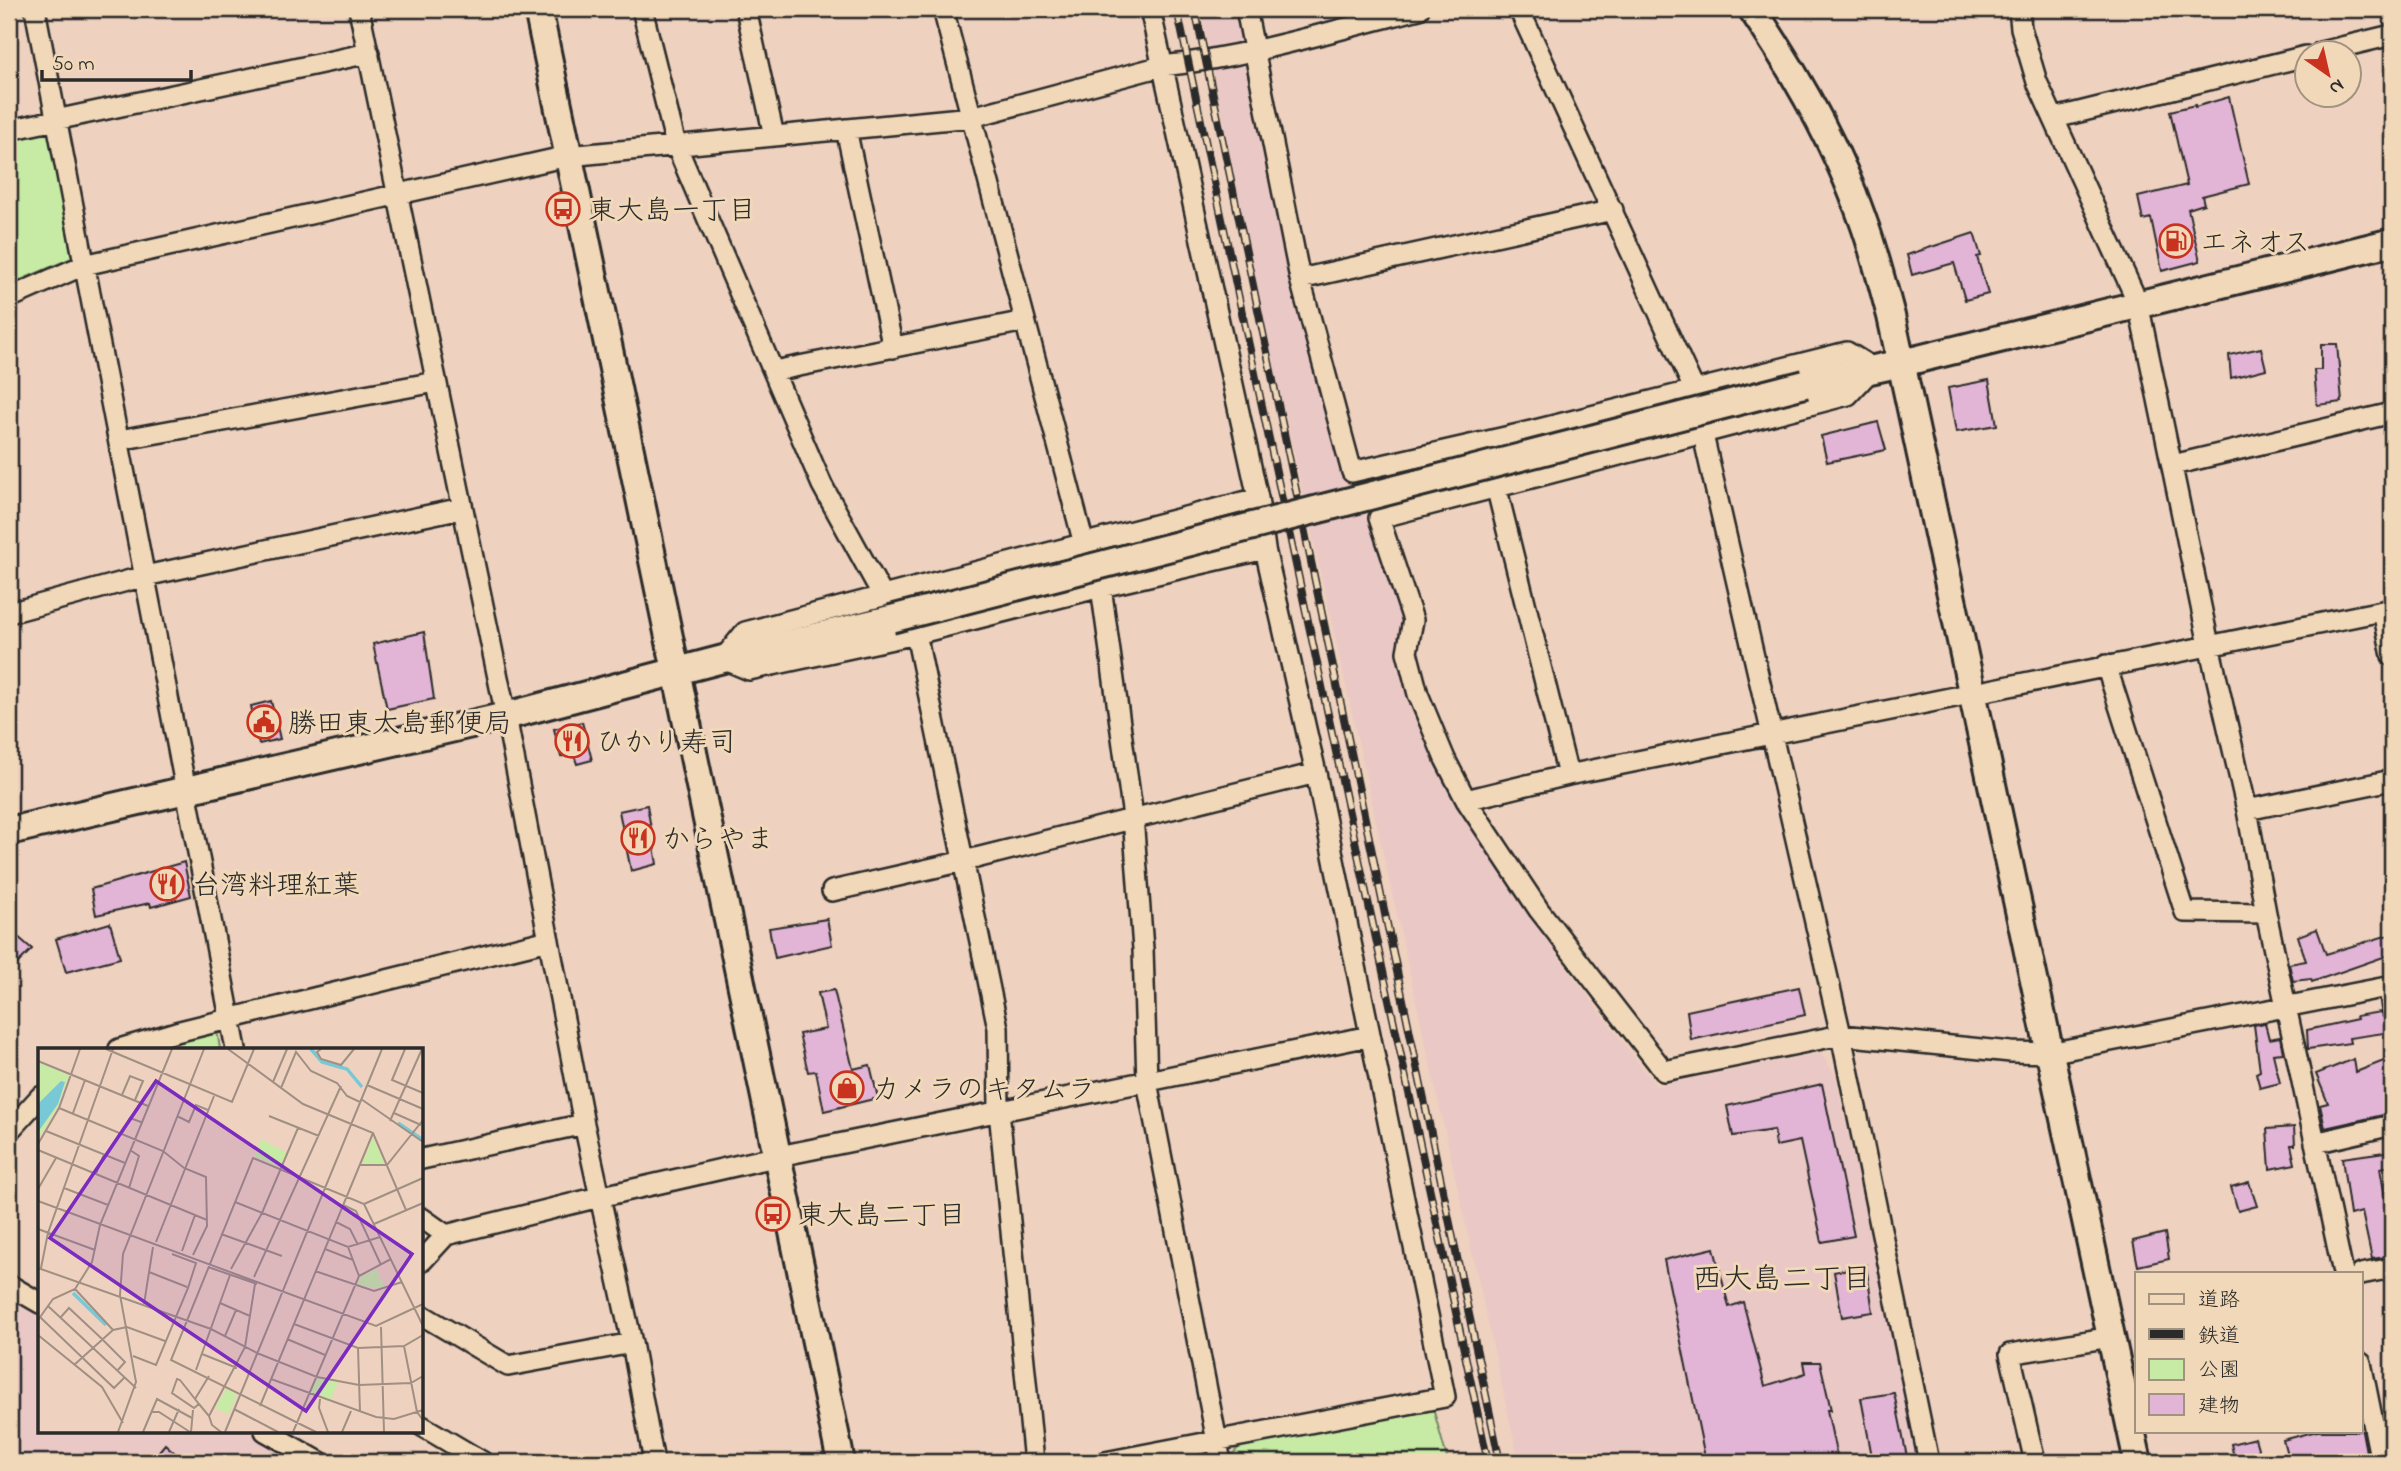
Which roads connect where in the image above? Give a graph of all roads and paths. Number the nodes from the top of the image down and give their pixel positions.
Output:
1 (35, 9) edge
2 (359, 9) edge
3 (538, 9) edge
4 (642, 9) edge
5 (746, 9) edge
6 (943, 9) edge
7 (1150, 9) edge
8 (1246, 9) edge
9 (1419, 9) edge
10 (1519, 9) edge
11 (1752, 9) edge
12 (2019, 9) edge
13 (2392, 35) edge
14 (2362, 42) edge
15 (1254, 50) junction
16 (369, 53) junction
17 (2292, 59) edge
18 (1162, 66) junction
19 (972, 117) junction
20 (2055, 118) junction
21 (57, 120) junction
22 (846, 129) junction
23 (9, 130) edge
24 (774, 136) junction
25 (676, 145) junction
26 (568, 156) junction
27 (396, 194) junction
28 (1613, 211) junction
29 (2392, 242) edge
30 (84, 265) junction
31 (1300, 279) junction
32 (9, 299) edge
33 (2138, 303) junction
34 (1025, 321) junction
35 (893, 348) junction
36 (1902, 363) junction
37 (1873, 369) junction
38 (775, 371) junction
39 (436, 382) junction
40 (1694, 389) junction
41 (2392, 413) edge
42 (1703, 435) junction
43 (119, 440) junction
44 (2173, 464) junction
45 (1496, 486) junction
46 (1258, 498) junction
47 (462, 508) junction
48 (1084, 544) junction
49 (1265, 549) junction
50 (145, 576) junction
51 (1101, 587) junction
52 (887, 607) junction
53 (2388, 610) edge
54 (9, 613) edge
55 (916, 635) junction
56 (2210, 645) junction
57 (2392, 656) edge
58 (723, 659) junction
59 (2106, 665) junction
60 (677, 670) junction
61 (1971, 693) junction
62 (506, 716) junction
63 (1773, 733) junction
64 (1316, 773) junction
65 (1568, 775) junction
66 (2392, 780) edge
67 (187, 789) junction
68 (1466, 800) junction
69 (2247, 810) junction
70 (1133, 817) junction
71 (9, 831) edge
72 (964, 861) junction
73 (832, 891) dead end
74 (2266, 913) junction
75 (549, 940) junction
76 (2390, 986) edge
77 (2286, 1008) junction
78 (2392, 1009) edge
79 (230, 1019) junction
80 (1841, 1035) junction
81 (1370, 1036) junction
82 (121, 1048) edge
83 (236, 1048) edge
84 (2049, 1053) junction
85 (1147, 1082) junction
86 (38, 1099) edge
87 (999, 1111) junction
88 (584, 1124) junction
89 (2392, 1125) edge
90 (9, 1131) edge
91 (2315, 1143) junction
92 (779, 1156) junction
93 (424, 1159) edge
94 (599, 1197) junction
95 (424, 1219) edge
96 (446, 1235) junction
97 (424, 1259) edge
98 (2392, 1268) edge
99 (2343, 1272) edge
100 (2362, 1274) edge
101 (9, 1284) edge
102 (38, 1302) edge
103 (424, 1316) edge
104 (2111, 1337) junction
105 (632, 1343) junction
106 (2362, 1368) edge
107 (424, 1427) edge
108 (275, 1433) edge
109 (1217, 1441) junction
110 (320, 1462) edge
111 (483, 1462) edge
112 (654, 1462) edge
113 (841, 1462) edge
114 (1034, 1462) edge
115 (1105, 1462) edge
116 (1221, 1462) edge
117 (1929, 1462) edge
118 (2035, 1462) edge
119 (2138, 1462) edge
120 (2381, 1462) edge

1 - 21 street
2 - 16 street
3 - 26 street
4 - 25 street
5 - 24 street
6 - 19 street
7 - 18 street
8 - 15 street
9 - 15 street
10 - 28 street
11 - 36 street
12 - 20 street
13 - 14 street
15 - 18 street
15 - 31 street
16 - 21 street
16 - 27 street
17 - 20 street
18 - 19 street
18 - 46 street
19 - 22 street
19 - 34 street
20 - 33 street
21 - 23 street
21 - 30 street
22 - 24 street
22 - 35 street
24 - 25 street
25 - 26 street
25 - 38 street
26 - 27 street
26 - 60 street
27 - 30 street
27 - 39 street
28 - 31 street
28 - 40 street
29 - 33 street
30 - 32 street
30 - 43 street
31 - 40 street
33 - 36 street
33 - 44 street
34 - 35 street
34 - 48 street
35 - 38 street
36 - 37 street
36 - 61 street
37 - 40 street
37 - 42 street
37 - 52 street, bridge
38 - 52 street
39 - 43 street
39 - 47 street
41 - 44 street
42 - 45 street
42 - 63 street
43 - 50 street
44 - 56 street
45 - 65 street
45 - 68 street
46 - 48 street
46 - 49 street
47 - 50 street
47 - 62 street
48 - 52 street
49 - 51 street
49 - 64 street
50 - 54 street
50 - 67 street
51 - 55 street
51 - 70 street
52 - 58 street
53 - 56 street
53 - 57 street
55 - 58 street
55 - 72 street
56 - 59 street
56 - 69 street
58 - 60 street
59 - 61 street
59 - 74 street
60 - 62 street
60 - 92 street
61 - 63 street
61 - 84 street
62 - 67 street
62 - 75 street
63 - 65 street
63 - 80 street
64 - 70 street
64 - 81 street
65 - 68 street
66 - 69 street
67 - 71 street
67 - 79 street
68 - 80 street
69 - 74 street
70 - 72 street
70 - 85 street
72 - 73 street
72 - 87 street
74 - 77 street
75 - 79 street
75 - 88 street
76 - 77 street
76 - 78 street
77 - 84 street
77 - 91 street
79 - 82 street
79 - 83 street
80 - 84 street
80 - 117 street
81 - 85 street
81 - 109 street
84 - 104 street
85 - 87 street
85 - 109 street
86 - 90 street
87 - 92 street
87 - 114 street
88 - 93 street
88 - 94 street
89 - 91 street
91 - 99 street
92 - 94 street
92 - 113 street
94 - 96 street
94 - 105 street
95 - 96 street
96 - 97 street
98 - 100 street
101 - 102 street
103 - 105 street
104 - 118 street
104 - 119 street
105 - 112 street
106 - 120 street
107 - 111 street
108 - 110 street
109 - 115 street
109 - 116 street

